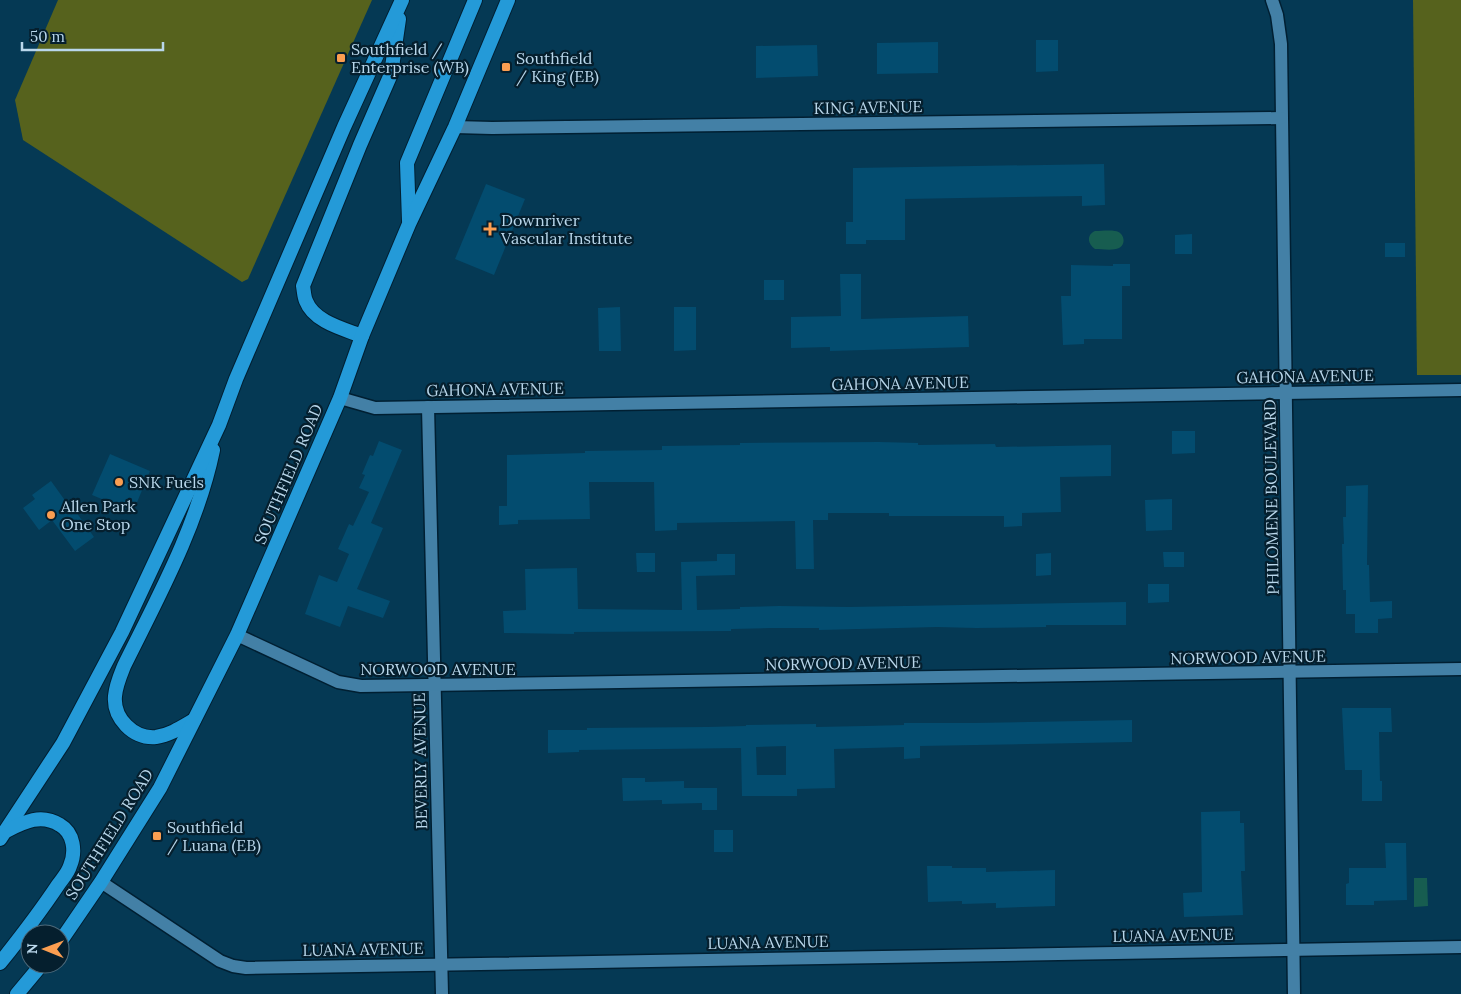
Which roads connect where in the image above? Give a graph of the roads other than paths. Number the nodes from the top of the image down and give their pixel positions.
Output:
1 (475, 0) edge
2 (508, 0) edge
3 (1272, 0) edge
4 (402, 1) edge
5 (1281, 118) junction
6 (455, 127) junction
7 (409, 224) junction
8 (362, 336) junction
9 (1461, 390) edge
10 (1286, 393) junction
11 (340, 398) junction
12 (428, 407) junction
13 (219, 425) junction
14 (237, 635) junction
15 (1461, 669) edge
16 (1290, 672) junction
17 (434, 686) junction
18 (194, 720) junction
19 (3, 835) edge
20 (101, 882) junction
21 (70, 927) edge
22 (1461, 947) edge
23 (1293, 950) junction
24 (0, 963) edge
25 (441, 963) junction
26 (34, 974) edge
27 (17, 994) edge
28 (442, 994) edge
29 (1294, 994) edge

1 - 7 highway
2 - 6 highway, SOUTHFIELD ROAD
3 - 5 street, PHILOMENE BOULEVARD
4 - 8 highway
4 - 13 highway
5 - 6 street, KING AVENUE
5 - 10 street, PHILOMENE BOULEVARD
6 - 7 highway, SOUTHFIELD ROAD
7 - 8 highway, SOUTHFIELD ROAD
8 - 11 highway, SOUTHFIELD ROAD
9 - 10 street, GAHONA AVENUE
10 - 12 street, GAHONA AVENUE
10 - 16 street, PHILOMENE BOULEVARD
11 - 12 street, GAHONA AVENUE
11 - 14 highway, SOUTHFIELD ROAD
12 - 17 street, BEVERLY AVENUE
13 - 18 highway
13 - 19 highway
14 - 17 street, NORWOOD AVENUE
14 - 18 highway, SOUTHFIELD ROAD
15 - 16 street, NORWOOD AVENUE
16 - 17 street, NORWOOD AVENUE
16 - 23 street, PHILOMENE BOULEVARD
17 - 25 street, BEVERLY AVENUE
18 - 20 highway, SOUTHFIELD ROAD
19 - 24 highway
20 - 21 highway, SOUTHFIELD ROAD
20 - 25 street, LUANA AVENUE
22 - 23 street, LUANA AVENUE
23 - 25 street, LUANA AVENUE
23 - 29 street, PHILOMENE BOULEVARD
25 - 28 street, BEVERLY AVENUE
26 - 27 highway

